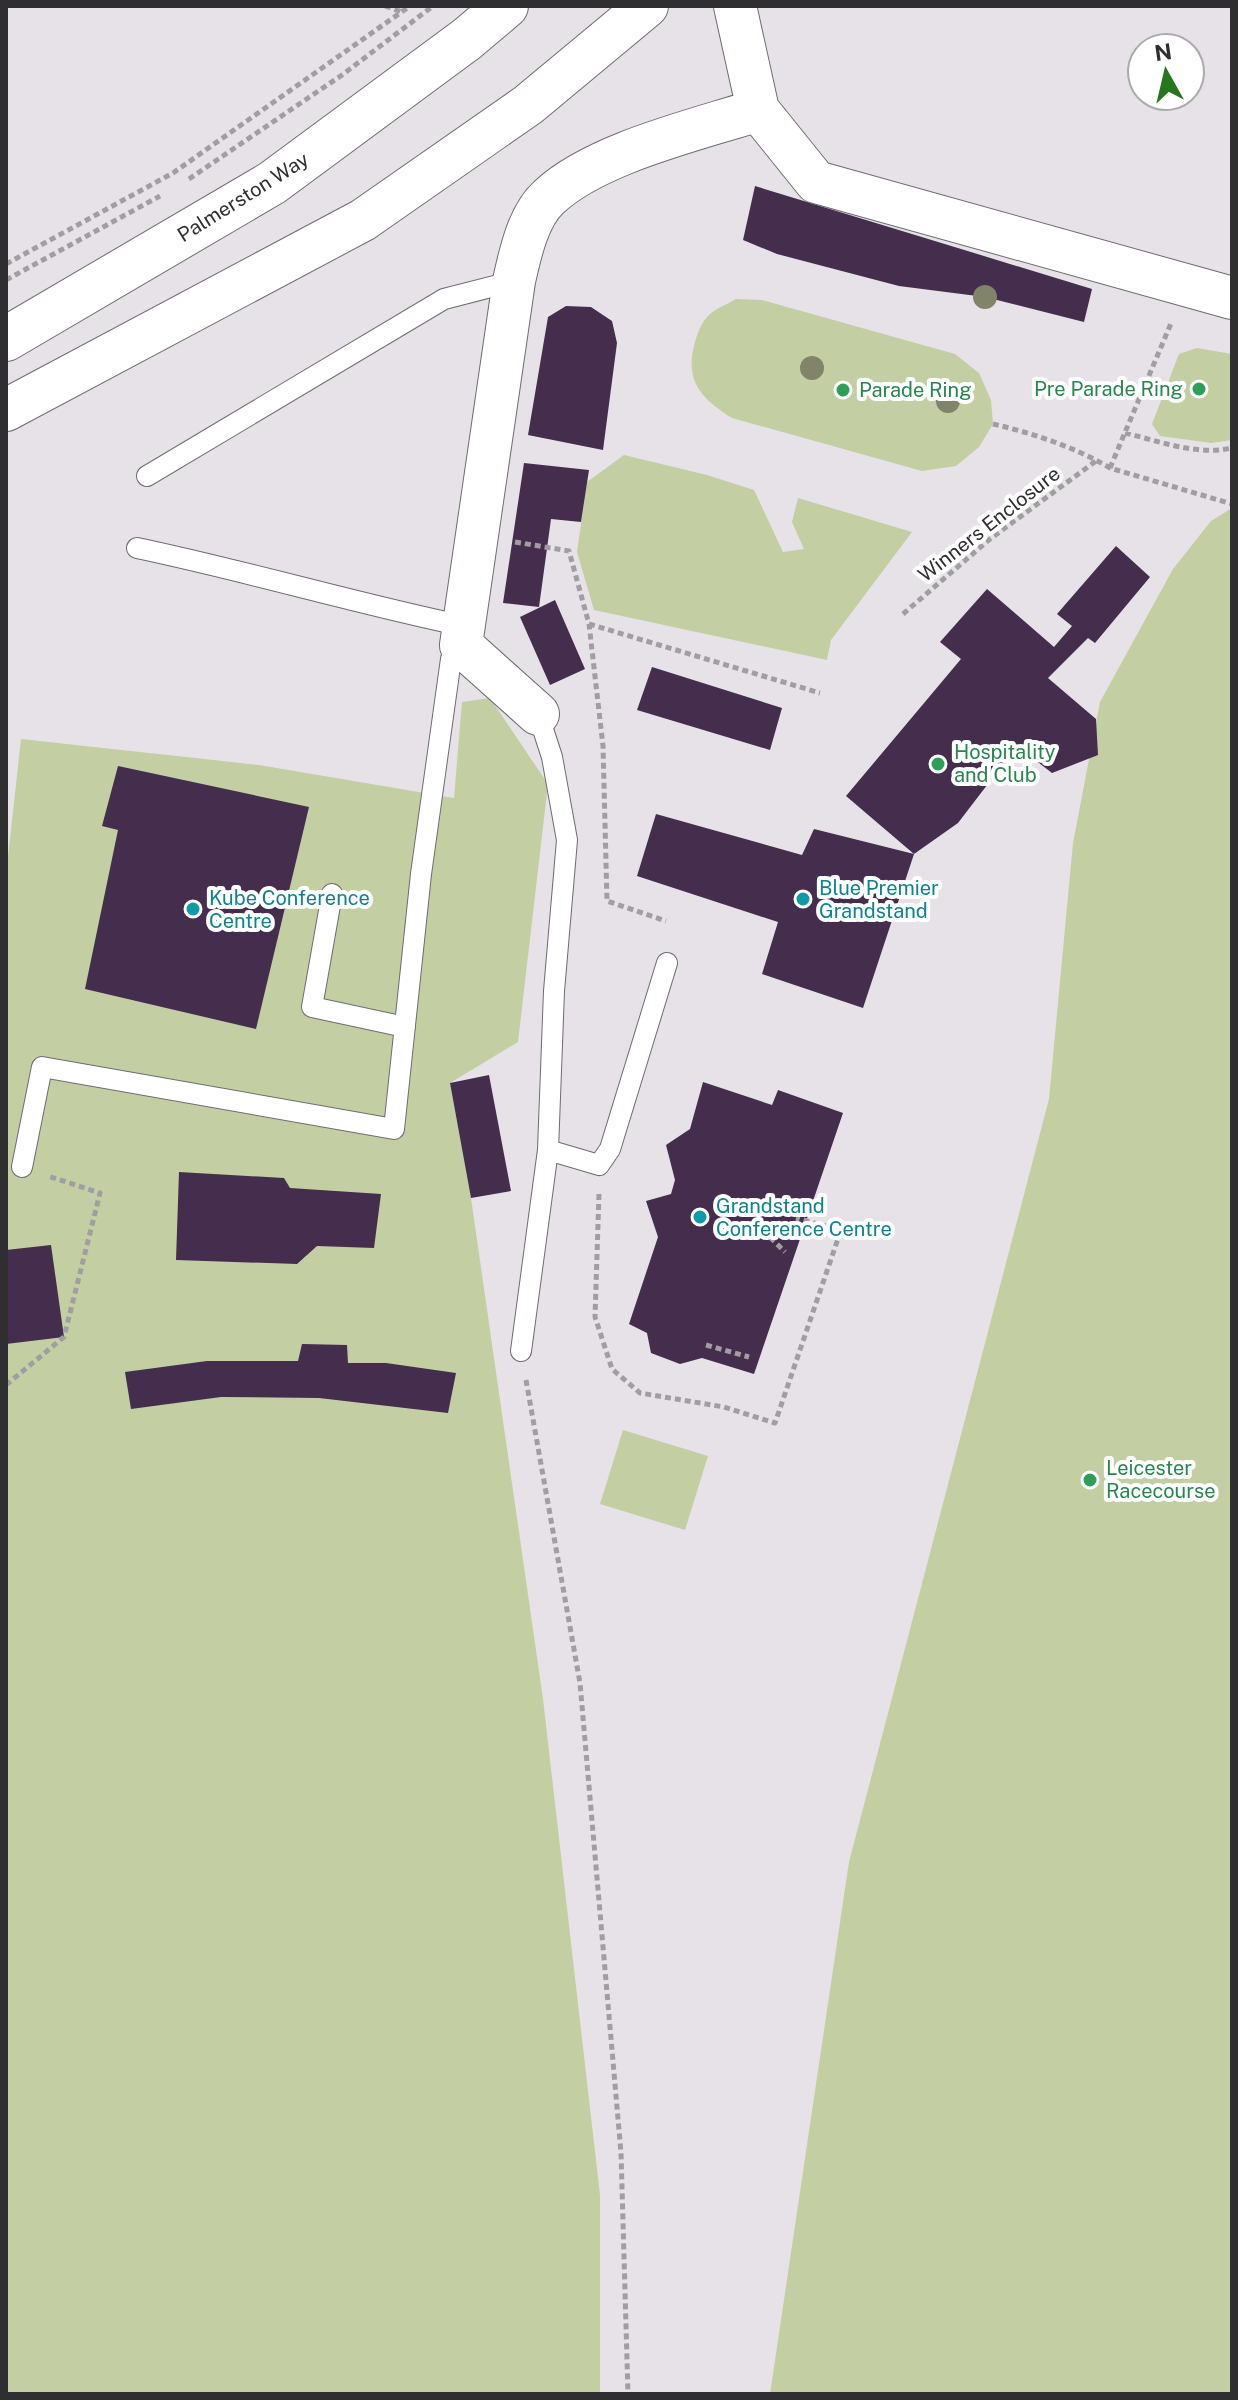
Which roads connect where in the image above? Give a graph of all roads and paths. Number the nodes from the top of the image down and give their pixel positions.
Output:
1 (385, 6) edge
2 (410, 6) edge
3 (433, 6) edge
4 (506, 6) edge
5 (647, 6) edge
6 (735, 6) edge
7 (402, 12) junction
8 (758, 110) junction
9 (184, 183) dead end
10 (170, 191) dead end
11 (6, 264) edge
12 (6, 280) edge
13 (514, 281) junction
14 (1186, 288) junction
15 (1232, 298) edge
16 (67, 303) junction
17 (6, 313) edge
18 (6, 339) edge
19 (6, 410) edge
20 (993, 424) dead end
21 (1125, 433) junction
22 (1232, 448) edge
23 (1097, 460) junction
24 (1110, 468) junction
25 (147, 476) dead end
26 (1232, 504) edge
27 (479, 536) junction
28 (137, 548) dead end
29 (903, 614) dead end
30 (589, 624) junction
31 (463, 636) junction
32 (820, 693) dead end
33 (538, 714) joint
34 (332, 894) dead end
35 (666, 921) dead end
36 (667, 963) dead end
37 (405, 1027) junction
38 (548, 1150) junction
39 (599, 1165) junction
40 (22, 1167) joint
41 (796, 1218) dead end
42 (756, 1223) dead end
43 (785, 1252) dead end
44 (706, 1345) dead end
45 (521, 1351) joint
46 (749, 1357) dead end
47 (6, 1385) edge
48 (628, 2394) edge

1 - 7 path
2 - 7 path
3 - 9 path
4 - 16 highway, Palmerston Way
5 - 19 street
6 - 8 street
7 - 11 path
8 - 13 street
8 - 14 street
10 - 12 path
13 - 25 lane
13 - 27 street
14 - 15 street
14 - 21 path
16 - 17 street
16 - 18 highway, Palmerston Way
20 - 23 path
21 - 22 path
21 - 24 path
23 - 24 path
23 - 29 path, Winners Enclosure
24 - 26 path
27 - 30 path
27 - 31 street
28 - 31 lane
30 - 32 path
30 - 35 path
31 - 33 street
31 - 37 lane
33 - 38 lane
34 - 37 lane
36 - 39 lane
37 - 40 lane
38 - 39 lane
38 - 45 lane
39 - 41 path
40 - 47 path
42 - 43 path
44 - 46 path
45 - 48 path

